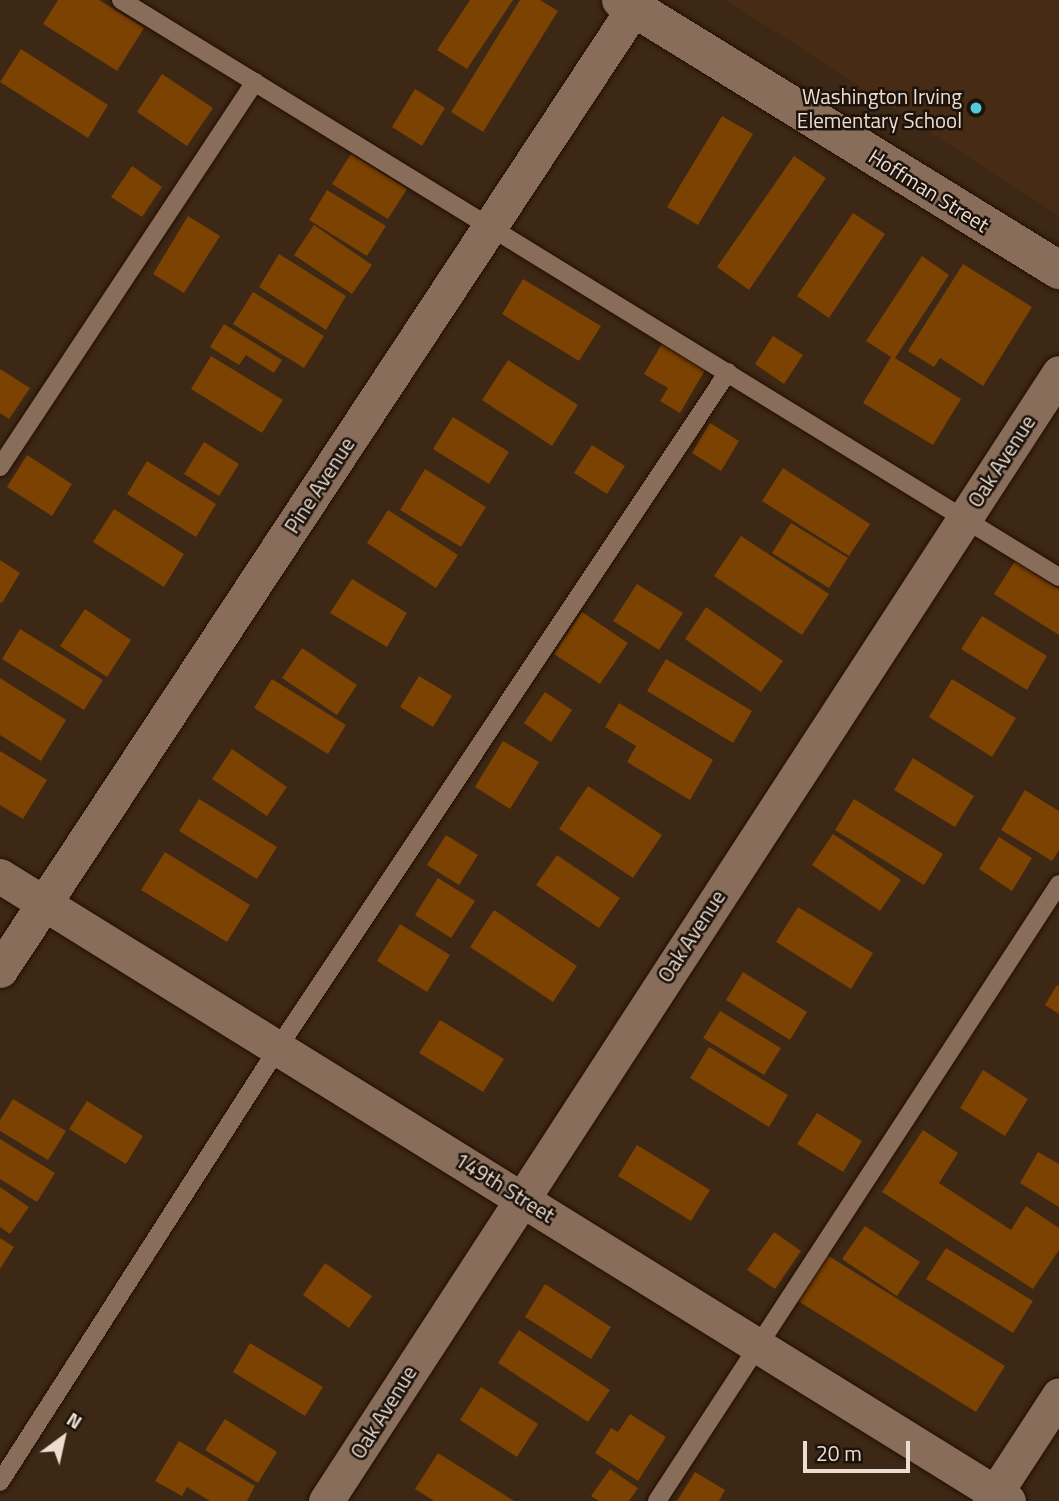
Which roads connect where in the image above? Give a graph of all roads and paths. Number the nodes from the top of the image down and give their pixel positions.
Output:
1 (121, 0) edge
2 (631, 3) edge
3 (254, 82) junction
4 (490, 226) junction
5 (1059, 270) edge
6 (728, 372) junction
7 (1059, 373) edge
8 (0, 467) edge
9 (964, 518) junction
10 (1059, 577) edge
11 (0, 876) edge
12 (1059, 884) edge
13 (43, 902) junction
14 (0, 970) edge
15 (278, 1048) junction
16 (520, 1196) junction
17 (758, 1345) junction
18 (1059, 1395) edge
19 (0, 1482) edge
20 (998, 1498) edge
21 (326, 1501) edge
22 (657, 1501) edge

1 - 3 lane
2 - 4 street, Pine Avenue
2 - 5 street, Hoffman Street
3 - 4 lane
3 - 8 lane
4 - 6 lane
4 - 13 street, Pine Avenue
6 - 9 lane
6 - 15 lane
7 - 9 street, Oak Avenue
9 - 10 lane
9 - 16 street, Oak Avenue
11 - 13 street, 149th Street
12 - 17 lane
13 - 14 street, Pine Avenue
13 - 15 street, 149th Street
15 - 16 street, 149th Street
15 - 19 lane
16 - 17 street, 149th Street
16 - 21 street, Oak Avenue
17 - 20 street, 149th Street
17 - 22 lane
18 - 20 street

